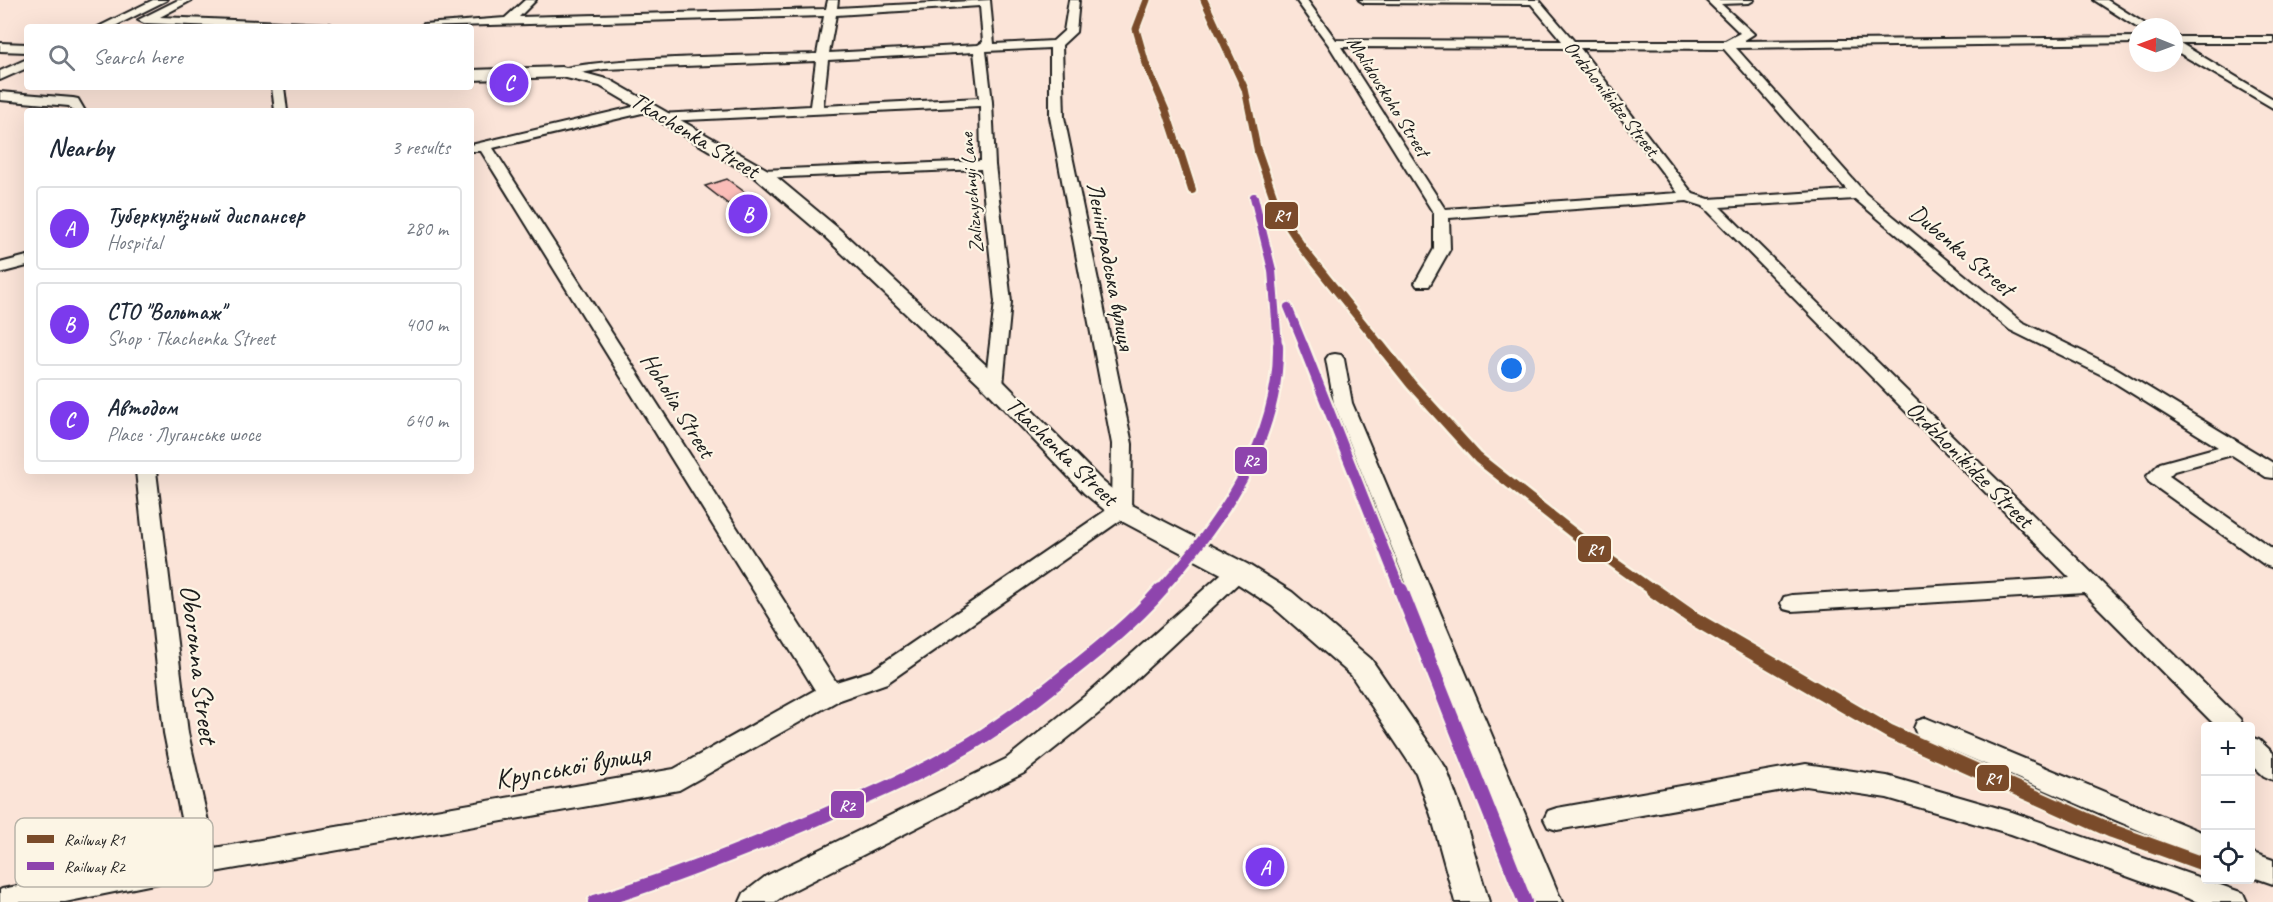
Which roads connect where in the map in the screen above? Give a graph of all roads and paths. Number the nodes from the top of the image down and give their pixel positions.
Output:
1 (162, 0) edge
2 (187, 0) edge
3 (531, 0) edge
4 (1074, 0) edge
5 (1301, 0) edge
6 (1364, 0) edge
7 (1533, 0) edge
8 (1749, 0) edge
9 (2099, 0) edge
10 (985, 1) edge
11 (1711, 1) edge
12 (832, 6) edge
13 (2129, 18) edge
14 (144, 20) junction
15 (508, 21) junction
16 (110, 24) edge
17 (136, 24) edge
18 (250, 24) edge
19 (466, 24) edge
20 (2129, 40) edge
21 (2183, 40) edge
22 (2273, 40) edge
23 (1333, 42) junction
24 (1570, 43) junction
25 (1056, 44) junction
26 (1728, 45) junction
27 (0, 47) edge
28 (24, 48) edge
29 (980, 49) junction
30 (2183, 50) edge
31 (822, 57) junction
32 (24, 64) edge
33 (562, 72) junction
34 (474, 75) edge
35 (0, 76) edge
36 (278, 90) edge
37 (2256, 94) junction
38 (2273, 94) edge
39 (0, 96) edge
40 (986, 102) junction
41 (2273, 104) edge
42 (77, 108) edge
43 (280, 108) edge
44 (816, 110) junction
45 (658, 112) junction
46 (477, 147) edge
47 (988, 165) junction
48 (762, 174) junction
49 (1858, 194) junction
50 (1688, 197) junction
51 (1708, 203) junction
52 (1441, 214) junction
53 (24, 262) edge
54 (0, 268) edge
55 (1423, 283) dead end
56 (1335, 359) dead end
57 (994, 385) junction
58 (2236, 448) junction
59 (2273, 472) edge
60 (146, 474) edge
61 (1121, 510) junction
62 (2273, 560) edge
63 (1238, 571) junction
64 (2090, 585) junction
65 (1792, 603) dead end
66 (830, 693) junction
67 (2227, 722) edge
68 (1926, 728) dead end
69 (2255, 752) edge
70 (2273, 769) edge
71 (194, 818) edge
72 (1557, 819) dead end
73 (2201, 845) edge
74 (213, 860) edge
75 (2255, 866) edge
76 (2273, 872) edge
77 (77, 887) edge
78 (2, 902) edge
79 (754, 902) edge
80 (1472, 902) edge
81 (1548, 902) edge
82 (2233, 902) edge

1 - 16 street
2 - 14 street
3 - 15 street
4 - 25 street
5 - 23 street, Malidovskoho Street
6 - 7 street
7 - 24 street, Ordzhonikidze Street
8 - 11 street
9 - 13 street
10 - 12 street
10 - 29 street, Zaliznychnyi Lane
11 - 26 street
12 - 15 street
12 - 31 street
14 - 17 street
14 - 18 street
15 - 19 street
20 - 26 street
21 - 22 street
23 - 24 street
23 - 52 street, Malidovskoho Street
24 - 26 street
24 - 50 street, Ordzhonikidze Street
25 - 29 street
25 - 61 street, Ленінградська вулиця
26 - 49 street, Dubenka Street
27 - 28 main road
29 - 31 street
29 - 40 street, Zaliznychnyi Lane
30 - 37 street
31 - 33 street
31 - 44 street
32 - 35 street
33 - 34 main road, Tkachenka Street
33 - 45 main road, Tkachenka Street
36 - 43 street
37 - 38 street
37 - 41 street
39 - 42 street
40 - 44 street
40 - 47 street, Zaliznychnyi Lane
44 - 45 street
45 - 46 street
45 - 48 main road, Tkachenka Street
46 - 66 street, Hoholia Street
47 - 48 street
47 - 57 street, Zaliznychnyi Lane
48 - 57 main road, Tkachenka Street
49 - 51 street
49 - 58 street, Dubenka Street
50 - 51 street
50 - 52 street
51 - 64 street, Ordzhonikidze Street
52 - 55 street
53 - 54 street
56 - 81 street
57 - 61 main road, Tkachenka Street
58 - 59 street, Dubenka Street
58 - 62 street
60 - 71 street, Oboronna Street
61 - 63 main road, Tkachenka Street
61 - 66 street, Крупської вулиця
63 - 79 street
63 - 80 main road, Tkachenka Street
64 - 65 street
64 - 67 street, Ordzhonikidze Street
66 - 74 street, Крупської вулиця
68 - 73 street
69 - 70 street
72 - 82 street
75 - 76 street
77 - 78 street, Крупської вулиця

